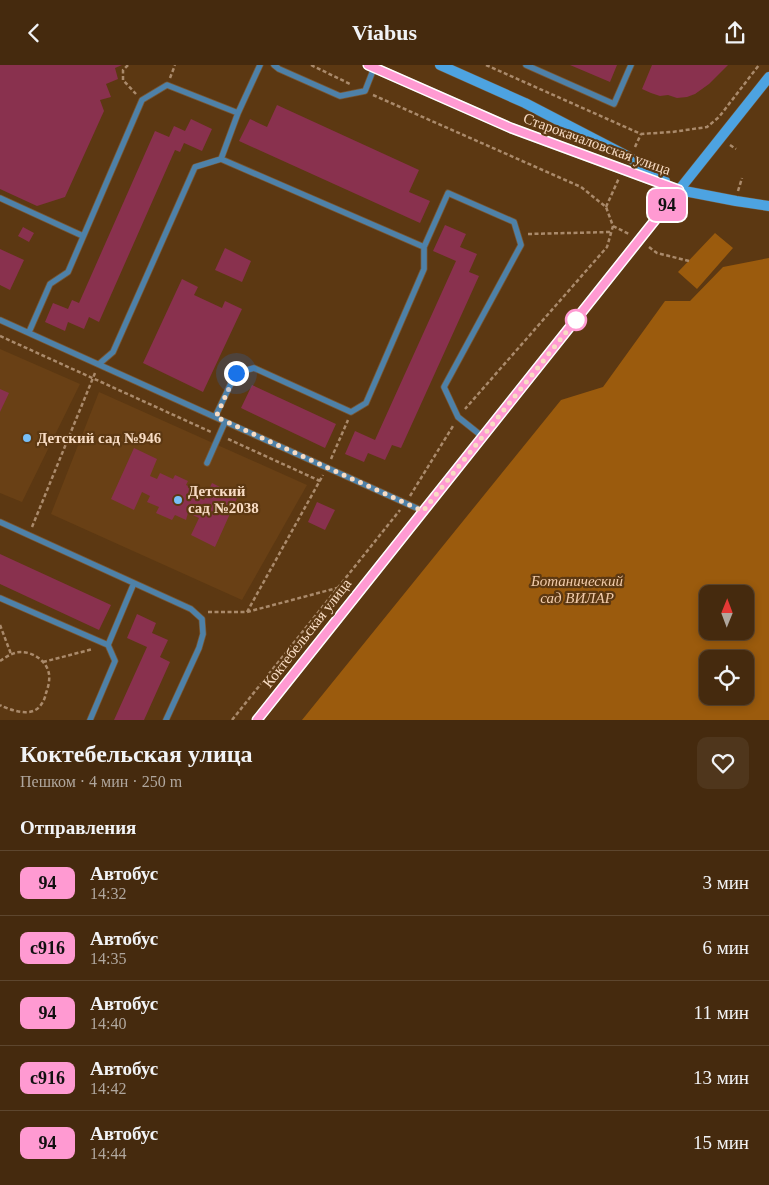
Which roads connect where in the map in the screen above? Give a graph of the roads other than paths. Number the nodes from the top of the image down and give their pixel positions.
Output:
1 (260, 65) edge
2 (274, 65) edge
3 (440, 65) edge
4 (526, 65) edge
5 (631, 65) edge
6 (371, 66) edge
7 (769, 77) edge
8 (238, 113) junction
9 (221, 159) junction
10 (679, 190) junction
11 (0, 198) edge
12 (769, 206) edge
13 (83, 236) junction
14 (424, 247) junction
15 (0, 320) edge
16 (29, 333) junction
17 (99, 365) junction
18 (216, 417) junction
19 (225, 422) junction
20 (483, 437) junction
21 (207, 463) dead end
22 (423, 511) junction
23 (0, 522) edge
24 (134, 583) junction
25 (0, 598) edge
26 (108, 645) junction
27 (90, 720) edge
28 (166, 720) edge
29 (257, 720) edge

1 - 8 lane
2 - 6 lane
3 - 10 street, Старокачаловская улица
4 - 5 lane
6 - 10 street, Старокачаловская улица
7 - 10 street, Коктебельская улица
8 - 9 lane
8 - 13 lane
9 - 14 lane
9 - 17 lane
10 - 12 street
10 - 20 street, Коктебельская улица
11 - 13 lane
13 - 16 lane
14 - 18 lane
14 - 20 lane
15 - 16 lane
16 - 17 lane
17 - 18 lane
18 - 19 lane
19 - 21 lane
19 - 22 lane
20 - 22 street, Коктебельская улица
22 - 29 street, Коктебельская улица
23 - 24 lane
24 - 26 lane
24 - 28 lane
25 - 26 lane
26 - 27 lane

